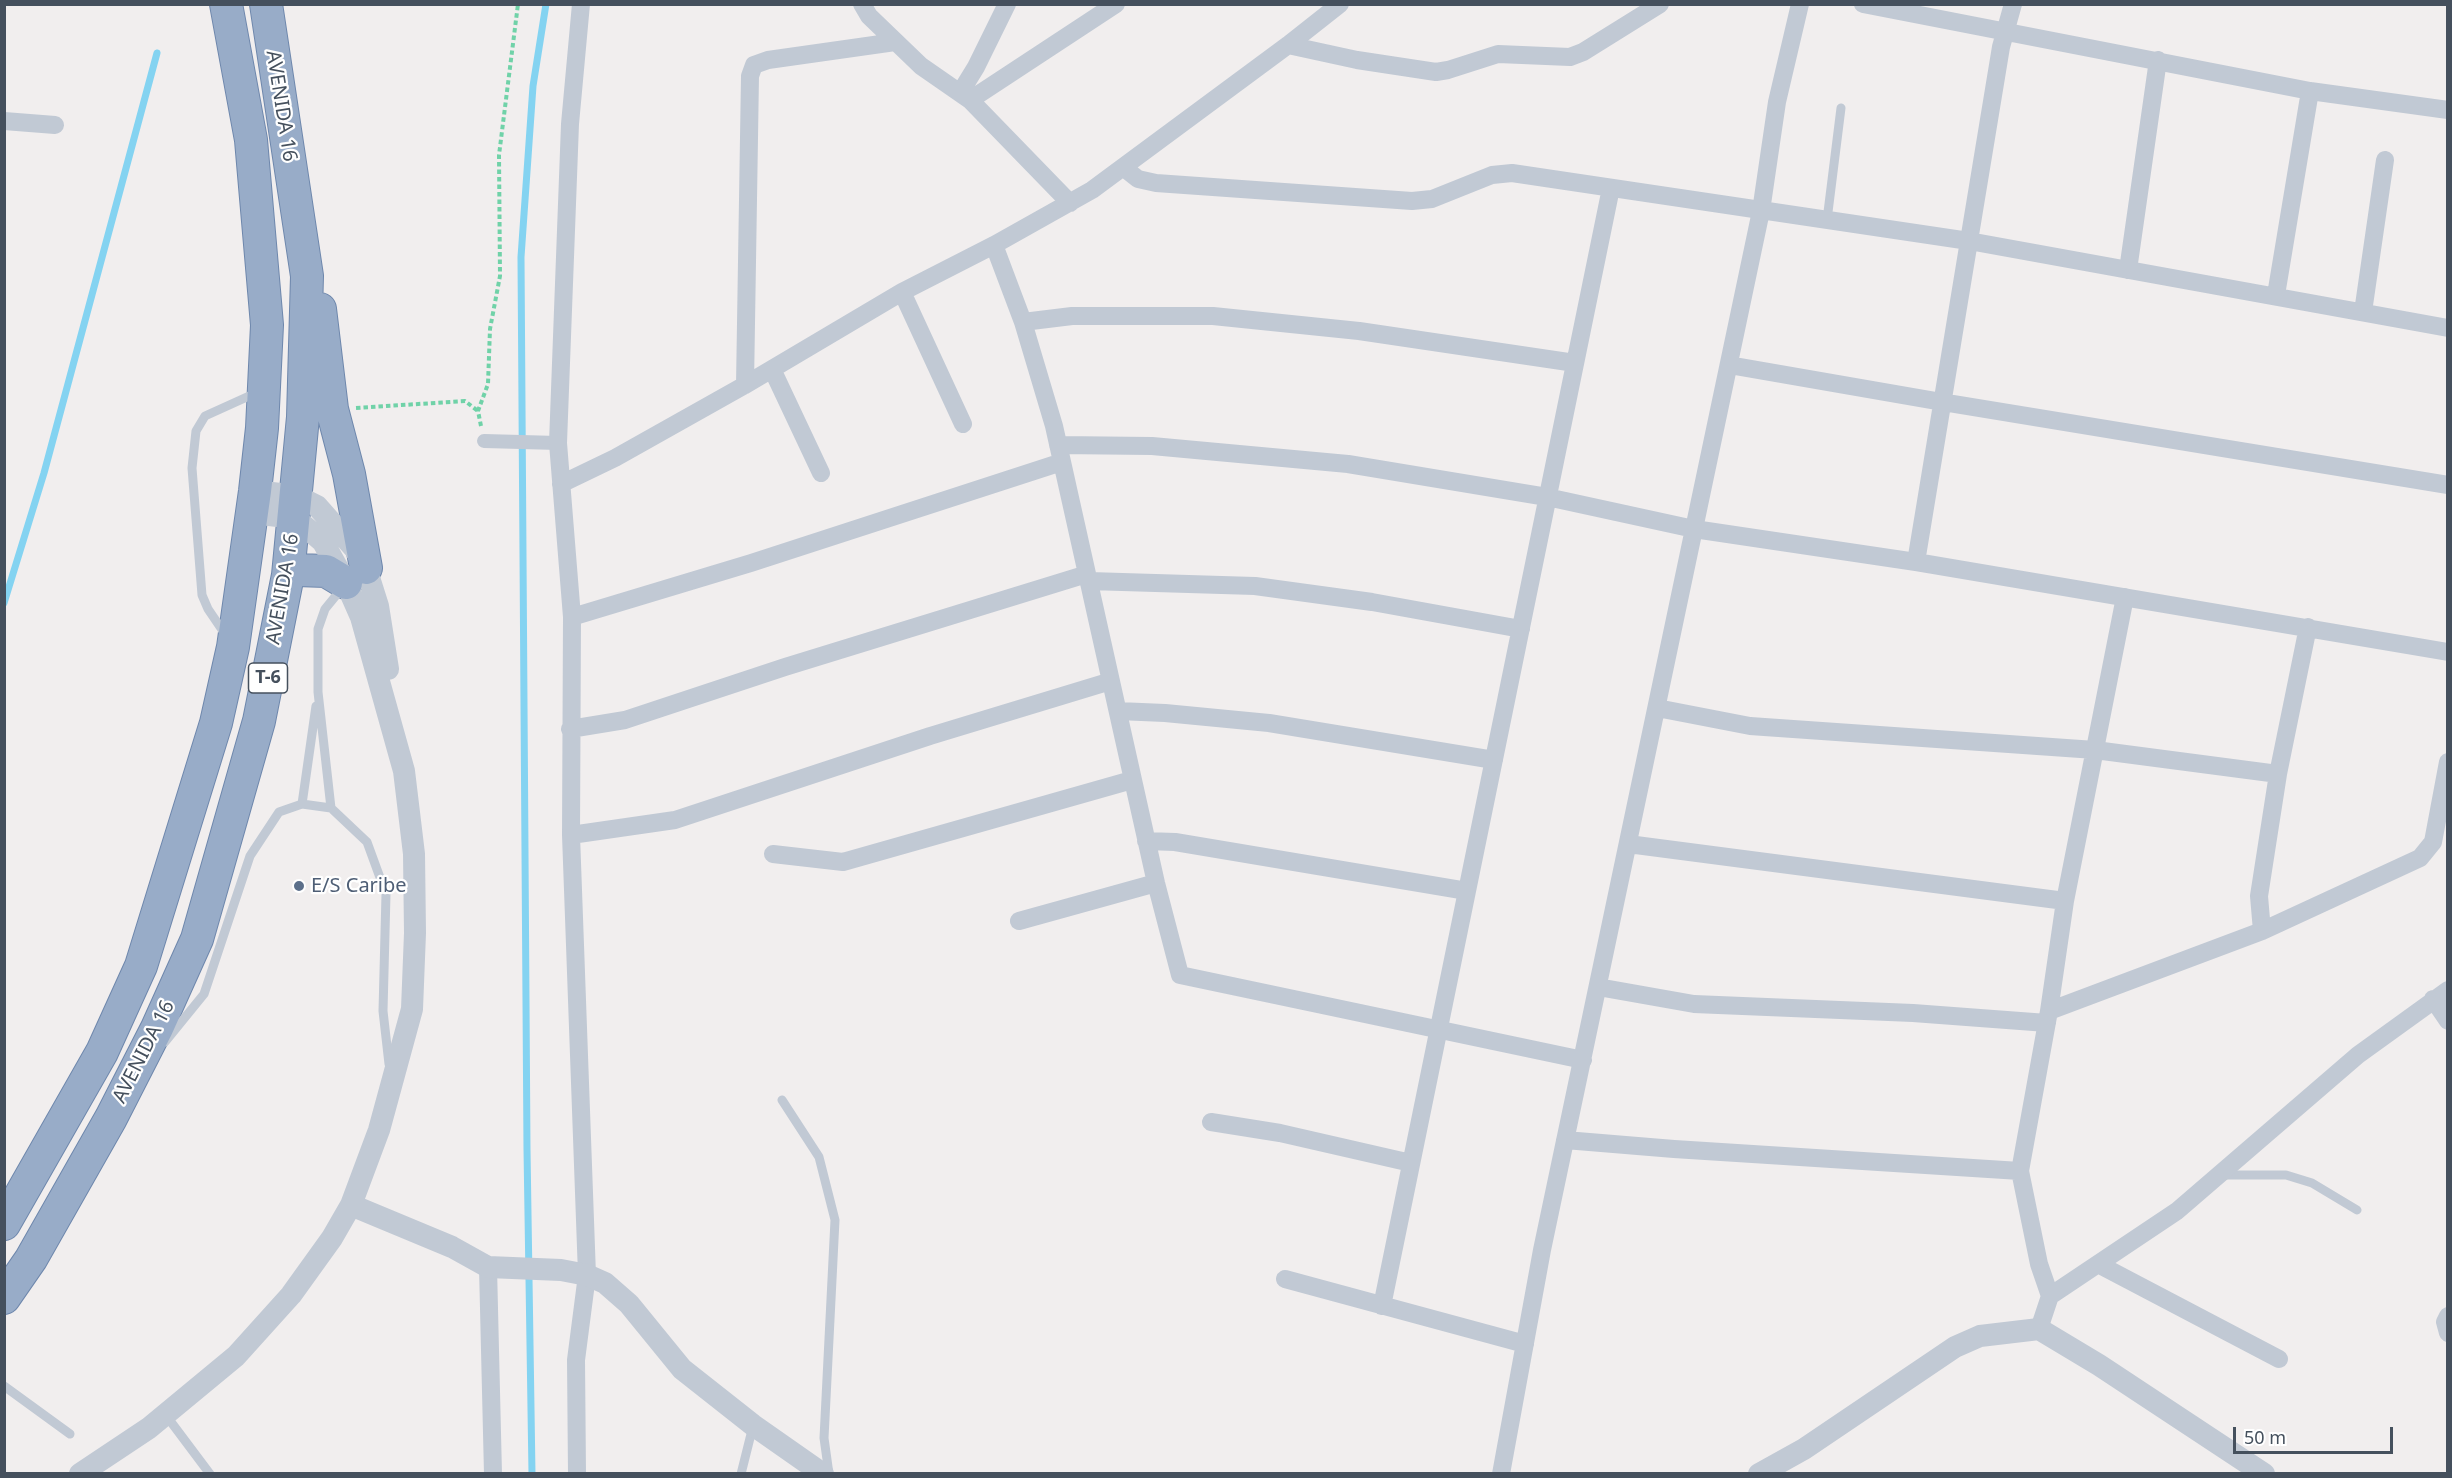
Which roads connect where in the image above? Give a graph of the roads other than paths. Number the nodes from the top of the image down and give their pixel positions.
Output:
1 (226, 4) edge
2 (266, 4) edge
3 (581, 4) edge
4 (1007, 4) edge
5 (1116, 4) edge
6 (1340, 4) edge
7 (1660, 4) edge
8 (1800, 4) edge
9 (1863, 4) edge
10 (2013, 5) edge
11 (869, 8) edge
12 (2005, 33) junction
13 (896, 42) junction
14 (1288, 45) junction
15 (2158, 60) junction
16 (2310, 91) junction
17 (965, 96) junction
18 (1841, 108) dead end
19 (2448, 110) edge
20 (4, 121) edge
21 (55, 125) dead end
22 (2385, 160) dead end
23 (1124, 168) junction
24 (1611, 188) junction
25 (1070, 203) junction
26 (1761, 211) junction
27 (1827, 220) junction
28 (1969, 241) junction
29 (994, 245) junction
30 (2128, 270) junction
31 (307, 276) junction
32 (902, 292) junction
33 (2276, 295) junction
34 (2363, 312) junction
35 (1023, 322) junction
36 (2448, 328) edge
37 (1575, 363) junction
38 (1728, 365) junction
39 (772, 369) junction
40 (746, 385) junction
41 (264, 389) junction
42 (1942, 402) junction
43 (963, 424) dead end
44 (484, 441) road end
45 (558, 443) junction
46 (1060, 454) junction
47 (821, 473) dead end
48 (561, 484) junction
49 (2448, 485) edge
50 (1547, 497) junction
51 (254, 502) junction
52 (296, 507) junction
53 (1694, 528) junction
54 (1916, 561) junction
55 (288, 575) junction
56 (356, 575) junction
57 (1088, 578) junction
58 (2126, 597) junction
59 (572, 617) junction
60 (2308, 627) junction
61 (1521, 630) junction
62 (233, 647) junction
63 (2448, 652) edge
64 (1111, 681) junction
65 (318, 692) junction
66 (1657, 708) junction
67 (1118, 711) junction
68 (570, 729) junction
69 (2095, 750) junction
70 (1494, 760) junction
71 (2448, 762) edge
72 (2278, 774) junction
73 (1132, 780) junction
74 (302, 804) junction
75 (331, 808) junction
76 (571, 835) junction
77 (1146, 841) junction
78 (1628, 844) junction
79 (773, 854) dead end
80 (1156, 883) junction
81 (1467, 891) junction
82 (2065, 901) junction
83 (1019, 921) dead end
84 (2262, 931) junction
85 (1598, 987) junction
86 (2440, 994) edge
87 (2048, 1017) junction
88 (2448, 1021) edge
89 (1439, 1029) junction
90 (160, 1048) dead end
91 (153, 1057) dead end
92 (1582, 1060) junction
93 (392, 1082) junction
94 (123, 1093) junction
95 (782, 1101) dead end
96 (1211, 1122) dead end
97 (1565, 1140) junction
98 (1411, 1163) junction
99 (2020, 1171) junction
100 (2218, 1175) junction
101 (351, 1205) junction
102 (2357, 1210) dead end
103 (4, 1224) edge
104 (2098, 1264) junction
105 (496, 1267) junction
106 (587, 1275) junction
107 (1285, 1280) dead end
108 (2050, 1296) junction
109 (4, 1298) edge
110 (1382, 1306) junction
111 (2448, 1316) edge
112 (2039, 1329) junction
113 (2448, 1333) edge
114 (1525, 1344) junction
115 (2279, 1359) dead end
116 (4, 1386) edge
117 (165, 1414) junction
118 (753, 1425) junction
119 (70, 1434) dead end
120 (80, 1473) edge
121 (210, 1473) edge
122 (493, 1473) edge
123 (577, 1473) edge
124 (741, 1473) edge
125 (823, 1473) edge
126 (829, 1473) edge
127 (1501, 1473) edge
128 (1759, 1473) edge
129 (2264, 1473) edge

1 - 41 highway, AVENIDA 16 / T-6
2 - 31 highway, AVENIDA 16 / T-6
3 - 45 street
4 - 17 street
5 - 17 street
6 - 14 street
7 - 14 street
8 - 26 street
9 - 12 street
10 - 12 street
11 - 13 street
12 - 15 street
12 - 28 street
13 - 17 street
13 - 40 street
14 - 23 street
15 - 16 street
15 - 30 street
16 - 19 street
16 - 33 street
17 - 25 street
18 - 27 lane
20 - 21 street
22 - 34 street
23 - 24 street
23 - 25 street
24 - 26 street
24 - 37 street
25 - 29 street
26 - 27 street
26 - 38 street
27 - 28 street
28 - 30 street
28 - 42 street
29 - 32 street
29 - 35 street
30 - 33 street
31 - 52 highway, AVENIDA 16 / T-6
31 - 56 highway, T-6
32 - 39 street
32 - 43 street
33 - 34 street
34 - 36 street
35 - 37 street
35 - 46 street
37 - 50 street
38 - 42 street
38 - 53 street
39 - 40 street
39 - 47 street
40 - 48 street
41 - 51 highway, AVENIDA 16 / T-6
41 - 62 lane
42 - 49 street
42 - 54 street
44 - 45 street
45 - 48 street
46 - 50 street
46 - 57 street
46 - 59 street
48 - 59 street
50 - 53 street
50 - 61 street
51 - 52 street
51 - 62 highway, AVENIDA 16 / T-6
52 - 55 highway, AVENIDA 16 / T-6
52 - 56 street
53 - 54 street
53 - 66 street
54 - 58 street
55 - 56 highway
55 - 94 highway, AVENIDA 16 / T-6
56 - 65 lane
56 - 93 street
57 - 61 street
57 - 64 street
57 - 68 street
58 - 60 street
58 - 69 street
59 - 68 street
60 - 63 street
60 - 72 street
61 - 70 street
62 - 103 highway, AVENIDA 16 / T-6
64 - 67 street
64 - 76 street
65 - 74 lane
65 - 75 lane
66 - 69 street
66 - 78 street
67 - 70 street
67 - 73 street
68 - 76 street
69 - 72 street
69 - 82 street
70 - 81 street
71 - 84 street
72 - 84 street
73 - 77 street
73 - 79 street
74 - 75 lane
74 - 90 lane
75 - 93 lane
76 - 106 street
77 - 80 street
77 - 81 street
78 - 82 street
78 - 85 street
80 - 83 street
80 - 89 street
81 - 89 street
82 - 87 street
84 - 87 street
85 - 87 street
85 - 92 street
86 - 88 street
86 - 100 street
87 - 99 street
89 - 92 street
89 - 98 street
91 - 94 lane
92 - 97 street
93 - 101 street
94 - 109 highway, AVENIDA 16 / T-6
95 - 126 lane
96 - 98 street
97 - 99 street
97 - 114 street
98 - 110 street
99 - 108 street
100 - 102 lane
100 - 104 street
101 - 105 street
101 - 117 street
104 - 108 street
104 - 115 street
105 - 106 street
105 - 122 street
106 - 118 street
106 - 123 street
107 - 110 street
108 - 112 street
110 - 114 street
111 - 113 street
112 - 128 street
112 - 129 street
114 - 127 street
116 - 119 lane
117 - 120 street
117 - 121 lane
118 - 124 lane
118 - 125 street

